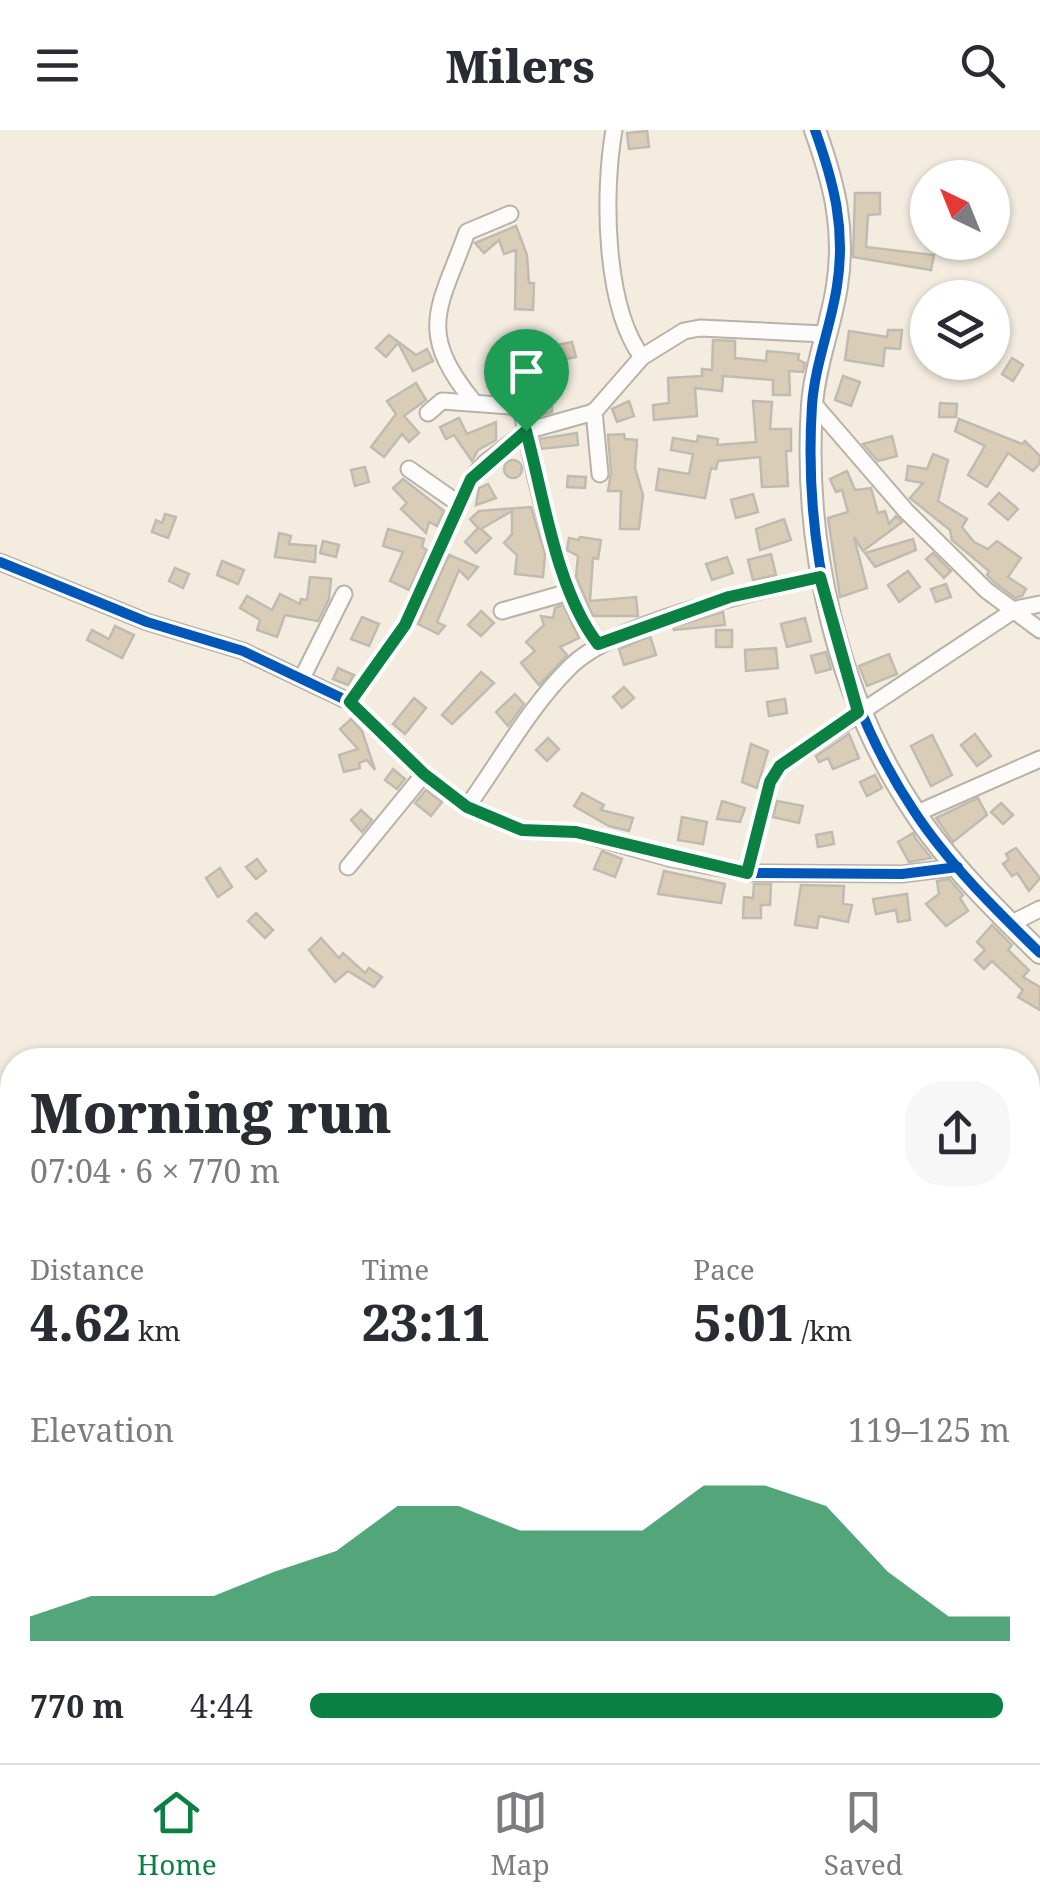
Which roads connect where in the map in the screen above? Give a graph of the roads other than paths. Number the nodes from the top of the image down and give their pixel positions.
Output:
1 (614, 130) edge
2 (815, 130) edge
3 (510, 214) dead end
4 (824, 334) junction
5 (642, 357) junction
6 (472, 401) junction
7 (812, 402) junction
8 (594, 411) junction
9 (428, 412) dead end
10 (526, 431) junction
11 (408, 469) dead end
12 (600, 474) dead end
13 (459, 504) junction
14 (0, 562) edge
15 (820, 577) junction
16 (569, 592) junction
17 (344, 594) dead end
18 (1040, 604) edge
19 (1016, 609) junction
20 (502, 611) dead end
21 (1040, 630) edge
22 (598, 644) junction
23 (302, 678) junction
24 (350, 702) junction
25 (858, 712) junction
26 (1040, 759) edge
27 (424, 774) junction
28 (467, 807) junction
29 (915, 814) junction
30 (348, 867) dead end
31 (958, 867) junction
32 (747, 873) junction
33 (1040, 909) edge
34 (1010, 924) junction
35 (1040, 953) edge

1 - 5 street
2 - 4 street
3 - 6 street
4 - 5 street
4 - 7 street
5 - 8 street
6 - 9 street
6 - 10 street
7 - 15 street
7 - 19 street
8 - 10 street
8 - 12 street
10 - 13 street
10 - 16 street
11 - 13 street
13 - 24 street
14 - 23 street
15 - 22 street
15 - 25 street
16 - 20 street
16 - 22 street
17 - 23 street
18 - 19 street
19 - 21 street
19 - 25 street
22 - 28 street
23 - 24 street
24 - 27 street
25 - 29 street
25 - 32 street
26 - 29 street
27 - 28 street
27 - 30 street
28 - 32 street
29 - 31 street
31 - 32 street
31 - 34 street
33 - 34 street
34 - 35 street

